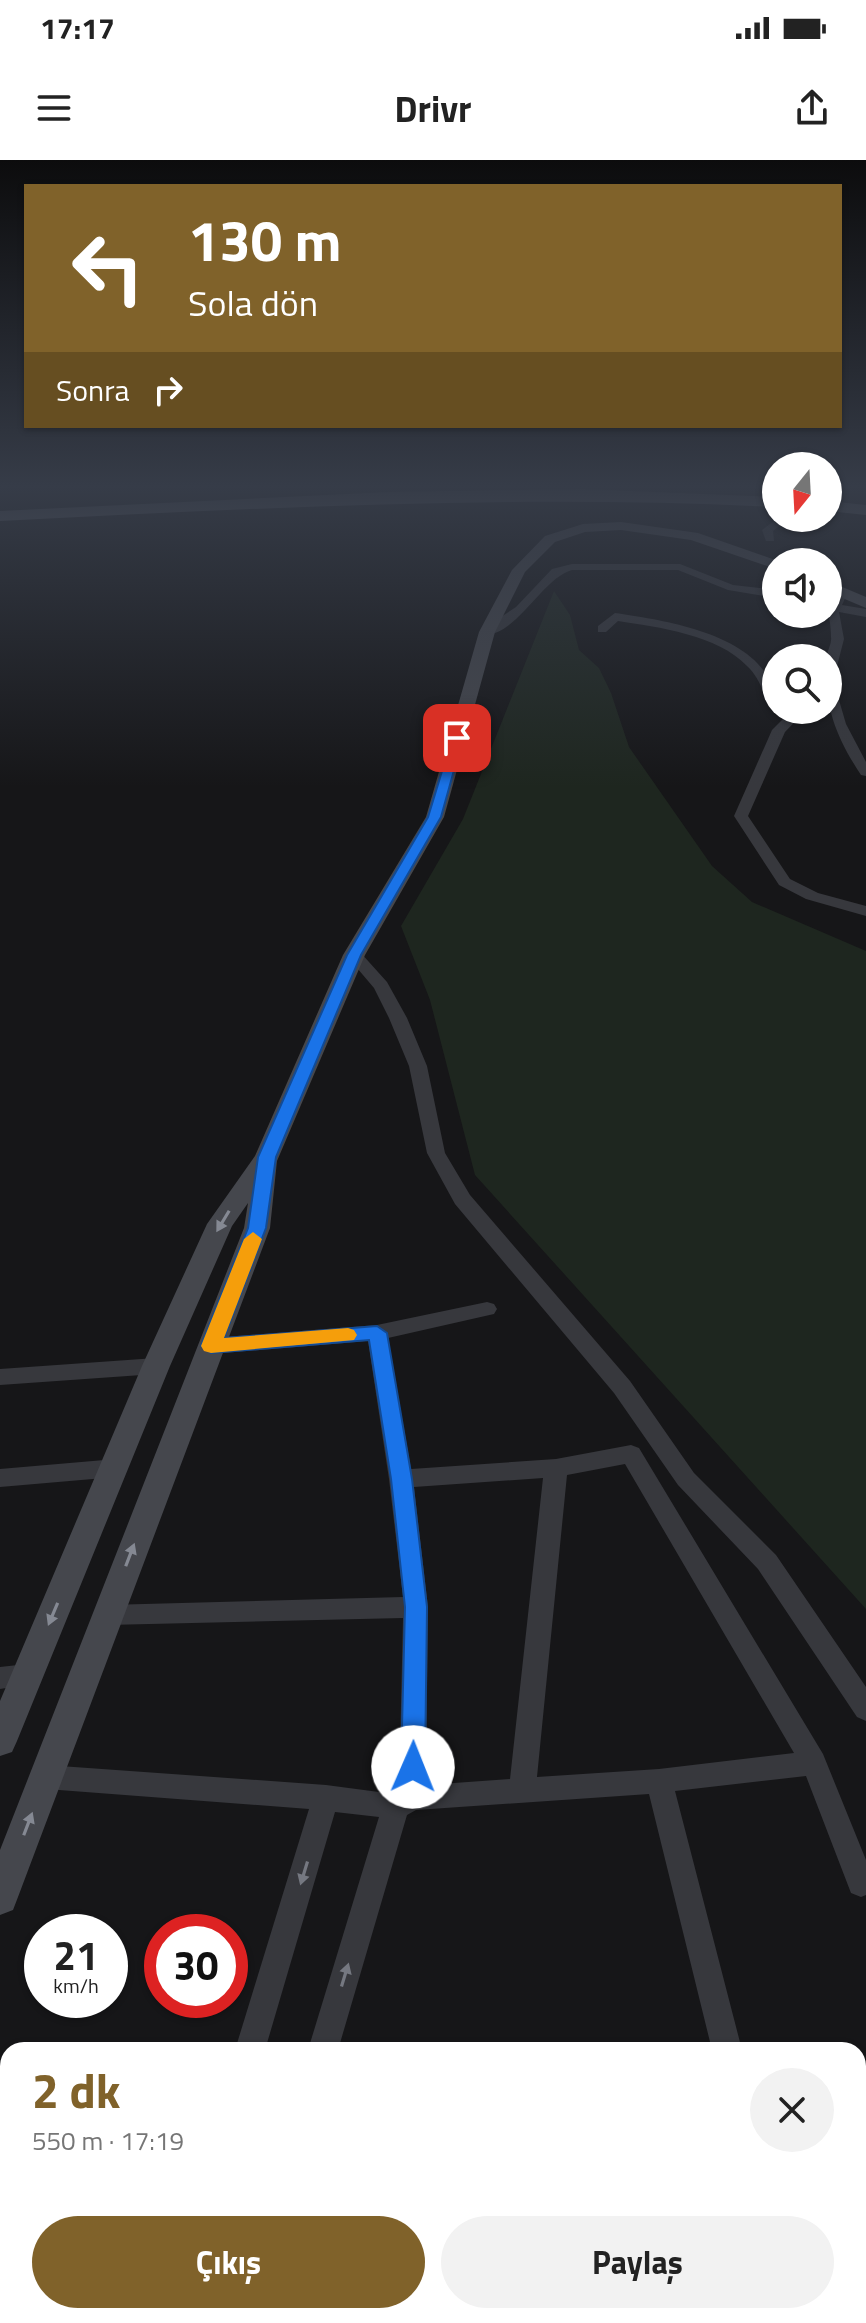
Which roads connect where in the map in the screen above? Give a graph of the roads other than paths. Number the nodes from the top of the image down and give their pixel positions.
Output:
1 (511, 585) edge
2 (543, 585) edge
3 (722, 585) edge
4 (762, 592) edge
5 (842, 592) edge
6 (866, 603) edge
7 (842, 609) edge
8 (866, 613) edge
9 (602, 629) dead end
10 (487, 632) junction
11 (762, 679) edge
12 (783, 724) edge
13 (839, 724) edge
14 (866, 772) edge
15 (866, 911) edge
16 (354, 955) junction
17 (267, 1157) junction
18 (487, 1309) dead end
19 (377, 1333) junction
20 (211, 1346) junction
21 (156, 1366) junction
22 (0, 1377) edge
23 (116, 1468) junction
24 (556, 1468) junction
25 (0, 1478) edge
26 (401, 1479) junction
27 (416, 1607) junction
28 (107, 1615) junction
29 (13, 1676) edge
30 (866, 1709) edge
31 (0, 1741) edge
32 (814, 1763) junction
33 (46, 1777) junction
34 (659, 1781) junction
35 (522, 1791) junction
36 (326, 1798) junction
37 (404, 1803) junction
38 (861, 1883) dead end
39 (0, 1897) edge
40 (252, 2042) edge
41 (326, 2042) edge
42 (725, 2042) edge

1 - 10 street
2 - 10 street
3 - 4 street
5 - 6 street
7 - 8 street
9 - 11 street
10 - 16 street
12 - 15 street
13 - 14 street
16 - 17 street
16 - 30 street
17 - 20 street
17 -> 21 street
18 - 19 street
19 - 20 street
19 - 26 street
28 -> 20 street
21 - 22 street
21 - 23 street
23 - 25 street
23 -> 29 street
24 - 26 street
24 - 32 street
24 - 35 street
26 - 27 street
27 - 28 street
27 - 37 street
28 - 33 street
29 - 31 street
32 - 34 street
32 - 38 street
33 - 36 street
39 -> 33 street
34 - 35 street
34 - 42 street
35 - 37 street
36 - 37 street
36 -> 40 street
41 -> 37 street

